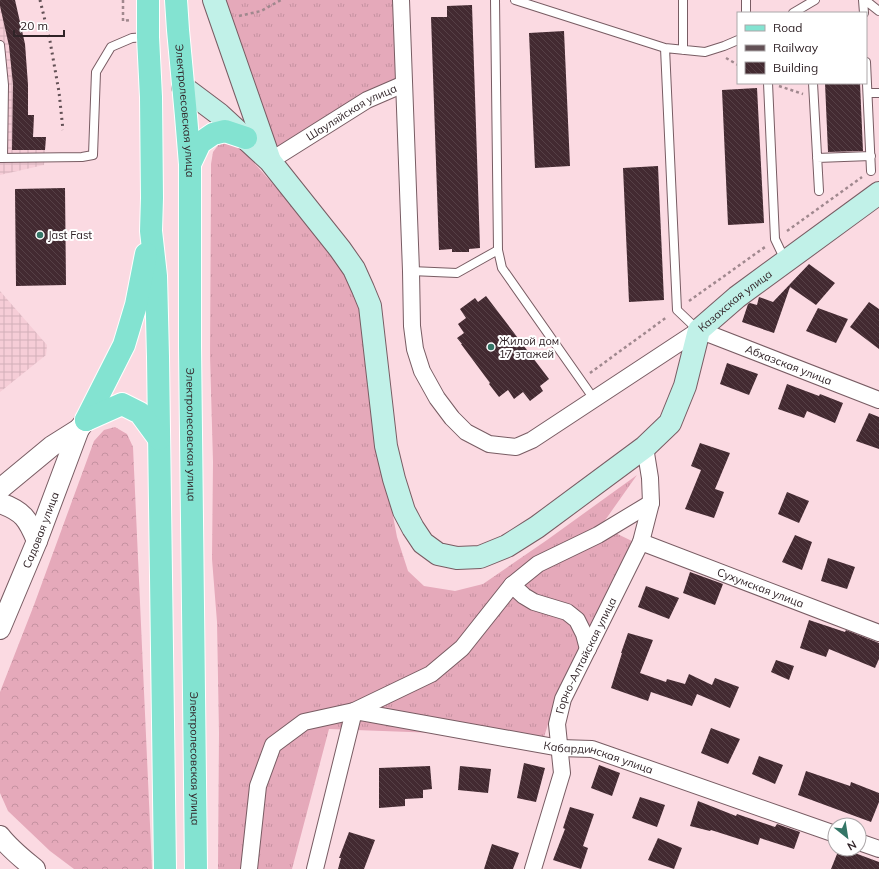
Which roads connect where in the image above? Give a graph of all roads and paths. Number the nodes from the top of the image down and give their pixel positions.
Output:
1 (148, 0) edge
2 (176, 0) edge
3 (214, 0) edge
4 (401, 0) edge
5 (495, 0) edge
6 (515, 0) edge
7 (683, 0) edge
8 (746, 0) edge
9 (864, 0) edge
10 (812, 2) edge
11 (879, 11) edge
12 (746, 12) edge
13 (795, 12) edge
14 (810, 12) edge
15 (864, 12) edge
16 (148, 37) junction
17 (737, 40) edge
18 (0, 45) edge
19 (665, 48) junction
20 (683, 50) junction
21 (867, 78) edge
22 (404, 84) junction
23 (768, 84) edge
24 (813, 84) edge
25 (151, 85) junction
26 (776, 86) dead end
27 (183, 87) junction
28 (868, 93) junction
29 (879, 93) edge
30 (814, 98) junction
31 (246, 138) junction
32 (871, 156) junction
33 (2, 158) edge
34 (817, 158) junction
35 (270, 161) junction
36 (190, 164) junction
37 (871, 171) joint
38 (819, 191) dead end
39 (879, 193) edge
40 (151, 231) junction
41 (775, 239) junction
42 (498, 250) junction
43 (786, 262) junction
44 (412, 271) junction
45 (677, 310) junction
46 (699, 330) junction
47 (580, 380) junction
48 (594, 399) junction
49 (879, 400) edge
50 (82, 425) junction
51 (159, 439) junction
52 (645, 447) junction
53 (0, 489) edge
54 (0, 503) edge
55 (651, 503) junction
56 (37, 541) junction
57 (642, 542) junction
58 (512, 585) junction
59 (0, 629) edge
60 (879, 633) edge
61 (588, 649) junction
62 (354, 712) junction
63 (560, 748) junction
64 (827, 831) edge
65 (0, 836) edge
66 (867, 845) edge
67 (879, 849) edge
68 (35, 869) edge
69 (165, 869) edge
70 (196, 869) edge
71 (248, 869) edge
72 (315, 869) edge
73 (533, 869) edge

1 - 16 main road
2 - 27 main road, Электролесовская улица
3 - 35 main road
4 - 22 street, Шауляйская улица
5 - 42 lane
6 - 19 lane
7 - 20 lane
8 - 12 lane
9 - 11 lane
9 - 15 lane
10 - 13 lane
10 - 14 lane
16 - 25 main road
16 - 33 lane
17 - 20 lane
18 - 33 lane
19 - 20 lane
19 - 45 lane
21 - 28 lane
22 - 35 street, Шауляйская улица
22 - 44 street
23 - 41 lane
24 - 30 lane
25 - 27 main road
25 - 40 main road
26 - 30 path
27 - 31 main road
27 - 36 main road, Электролесовская улица
28 - 29 lane
28 - 32 lane
30 - 34 lane
31 - 35 main road
31 - 36 main road
32 - 34 lane
32 - 37 lane
34 - 38 lane
35 - 52 main road, Казахская улица
36 - 70 main road, Электролесовская улица
37 - 41 path
39 - 43 main road, Казахская улица
40 - 50 main road
40 - 51 main road
41 - 43 lane
41 - 45 path
42 - 44 lane
42 - 47 lane
43 - 46 main road, Казахская улица
44 - 48 street
45 - 46 lane
45 - 47 path
46 - 48 street
46 - 49 street, Абхазская улица
46 - 52 main road, Казахская улица
47 - 48 lane
50 - 51 main road
50 - 53 street
50 - 56 street, Садовая улица
51 - 69 main road
52 - 55 street, Горно-Алтайская улица
54 - 56 street
55 - 57 street, Горно-Алтайская улица
55 - 58 street
56 - 59 street, Садовая улица
57 - 60 street, Сухумская улица
57 - 61 street, Горно-Алтайская улица
58 - 61 street
58 - 62 street
61 - 63 street, Горно-Алтайская улица
62 - 63 street, Кабардинская улица
62 - 71 street
62 - 72 street
63 - 64 street, Кабардинская улица
63 - 73 street, Горно-Алтайская улица
65 - 68 street
66 - 67 street

